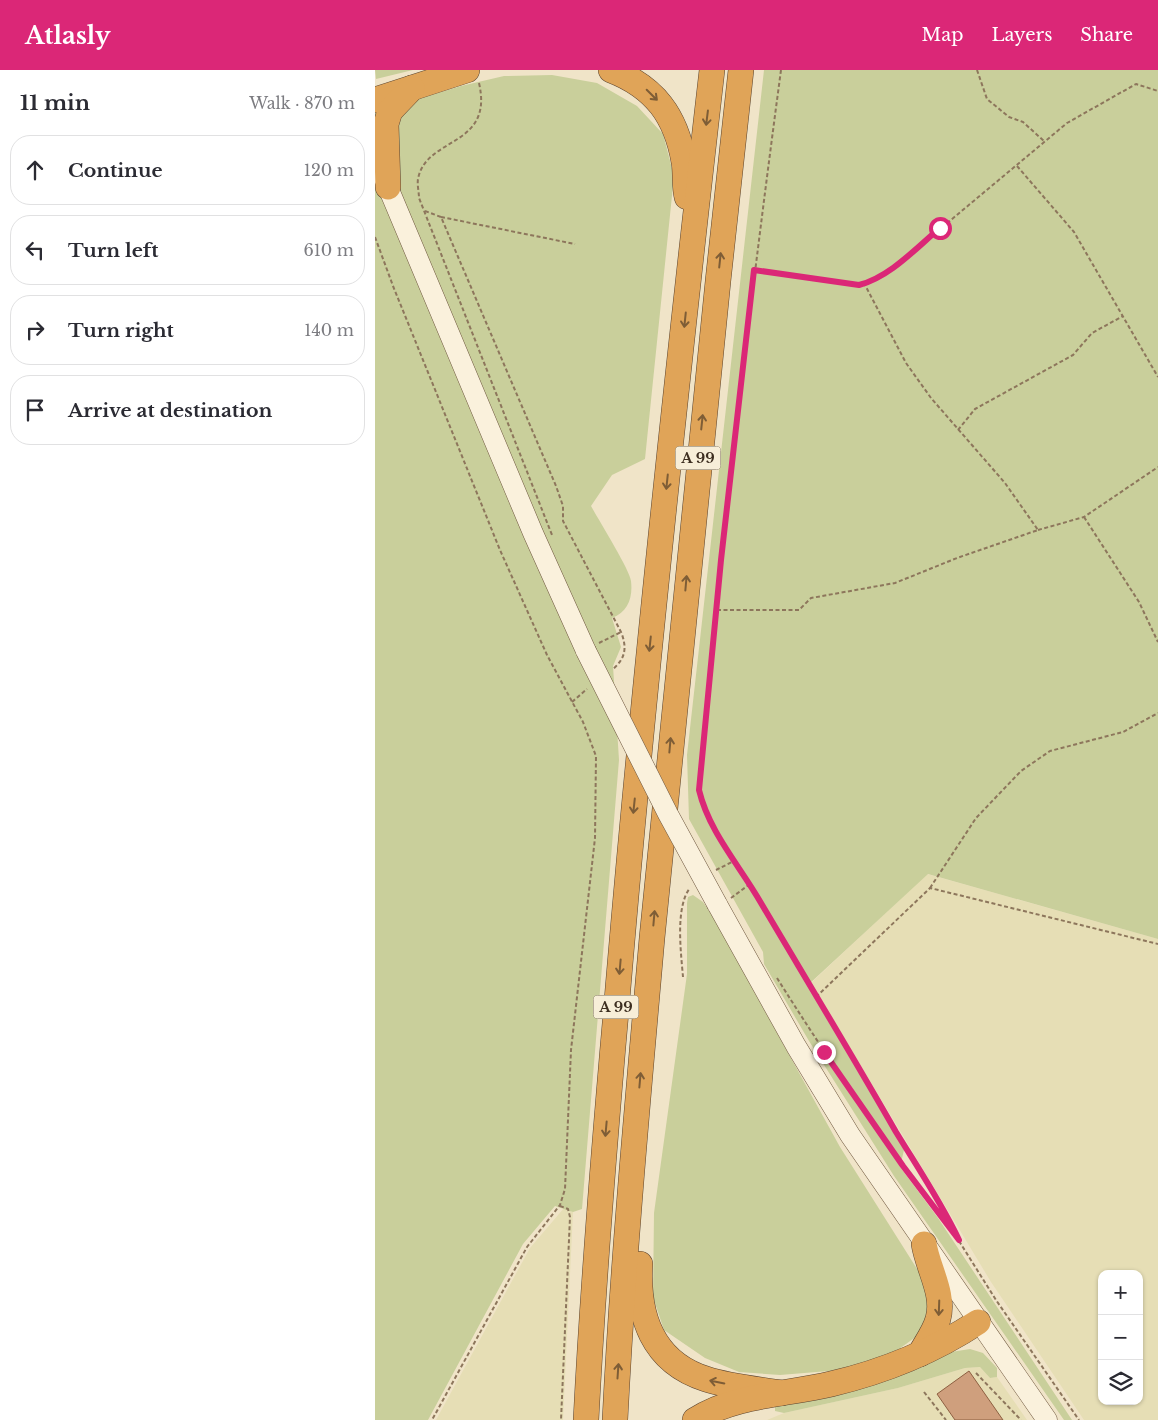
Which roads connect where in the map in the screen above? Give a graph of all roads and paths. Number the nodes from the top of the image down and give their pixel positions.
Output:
1 (611, 70) edge
2 (713, 70) edge
3 (741, 70) edge
4 (781, 70) edge
5 (977, 70) edge
6 (472, 74) edge
7 (412, 88) junction
8 (1158, 91) edge
9 (375, 100) edge
10 (1045, 142) junction
11 (375, 156) edge
12 (1017, 165) junction
13 (388, 187) junction
14 (425, 211) junction
15 (441, 217) junction
16 (695, 220) junction
17 (375, 237) edge
18 (575, 244) dead end
19 (754, 270) junction
20 (864, 283) junction
21 (1123, 316) junction
22 (1158, 377) edge
23 (958, 430) junction
24 (1158, 467) edge
25 (1083, 517) junction
26 (1038, 530) junction
27 (553, 538) dead end
28 (716, 610) junction
29 (621, 632) junction
30 (1158, 642) edge
31 (595, 646) junction
32 (608, 672) dead end
33 (593, 684) dead end
34 (573, 702) junction
35 (1158, 713) edge
36 (734, 861) junction
37 (713, 872) dead end
38 (750, 884) junction
39 (691, 887) dead end
40 (930, 888) junction
41 (727, 899) junction
42 (1158, 944) edge
43 (774, 973) dead end
44 (683, 977) dead end
45 (816, 997) junction
46 (631, 1181) junction
47 (560, 1205) junction
48 (959, 1240) junction
49 (924, 1244) junction
50 (978, 1322) junction
51 (920, 1354) junction
52 (976, 1373) dead end
53 (925, 1392) dead end
54 (782, 1393) junction
55 (432, 1420) edge
56 (561, 1420) edge
57 (586, 1420) edge
58 (615, 1420) edge
59 (695, 1420) edge
60 (946, 1420) edge
61 (1021, 1420) edge
62 (1047, 1420) edge
63 (1079, 1420) edge

1 -> 16 highway
2 -> 16 highway, A 99
46 -> 3 highway, A 99
4 - 19 path
5 - 10 path
6 - 7 highway
6 - 14 path
7 - 9 highway
7 - 13 highway
8 - 10 path
10 - 12 path
11 - 13 main road
12 - 20 path
12 - 21 path
13 - 31 main road
14 - 15 path
14 - 27 path
15 - 18 path
15 - 29 path
16 -> 57 highway, A 99
17 - 34 path
19 - 20 path
19 - 28 path
20 - 23 path
21 - 22 path
21 - 23 path
23 - 26 path
24 - 25 path
25 - 26 path
25 - 30 path
26 - 28 path
28 - 36 path
29 - 31 path
29 - 32 path
31 - 41 main road, bridge
33 - 34 path
34 - 47 path
35 - 40 path
36 - 37 path
36 - 38 path
38 - 41 path
38 - 45 path
39 - 44 path
40 - 42 path
40 - 45 path
41 - 49 main road
43 - 48 path
45 - 48 path
54 -> 46 highway
58 -> 46 highway, A 99
47 - 55 path
47 - 56 path
48 - 63 path
49 - 50 main road
49 -> 51 highway
50 - 51 highway
50 - 62 main road
51 - 54 highway
52 - 61 path
53 - 60 path
54 - 59 highway

